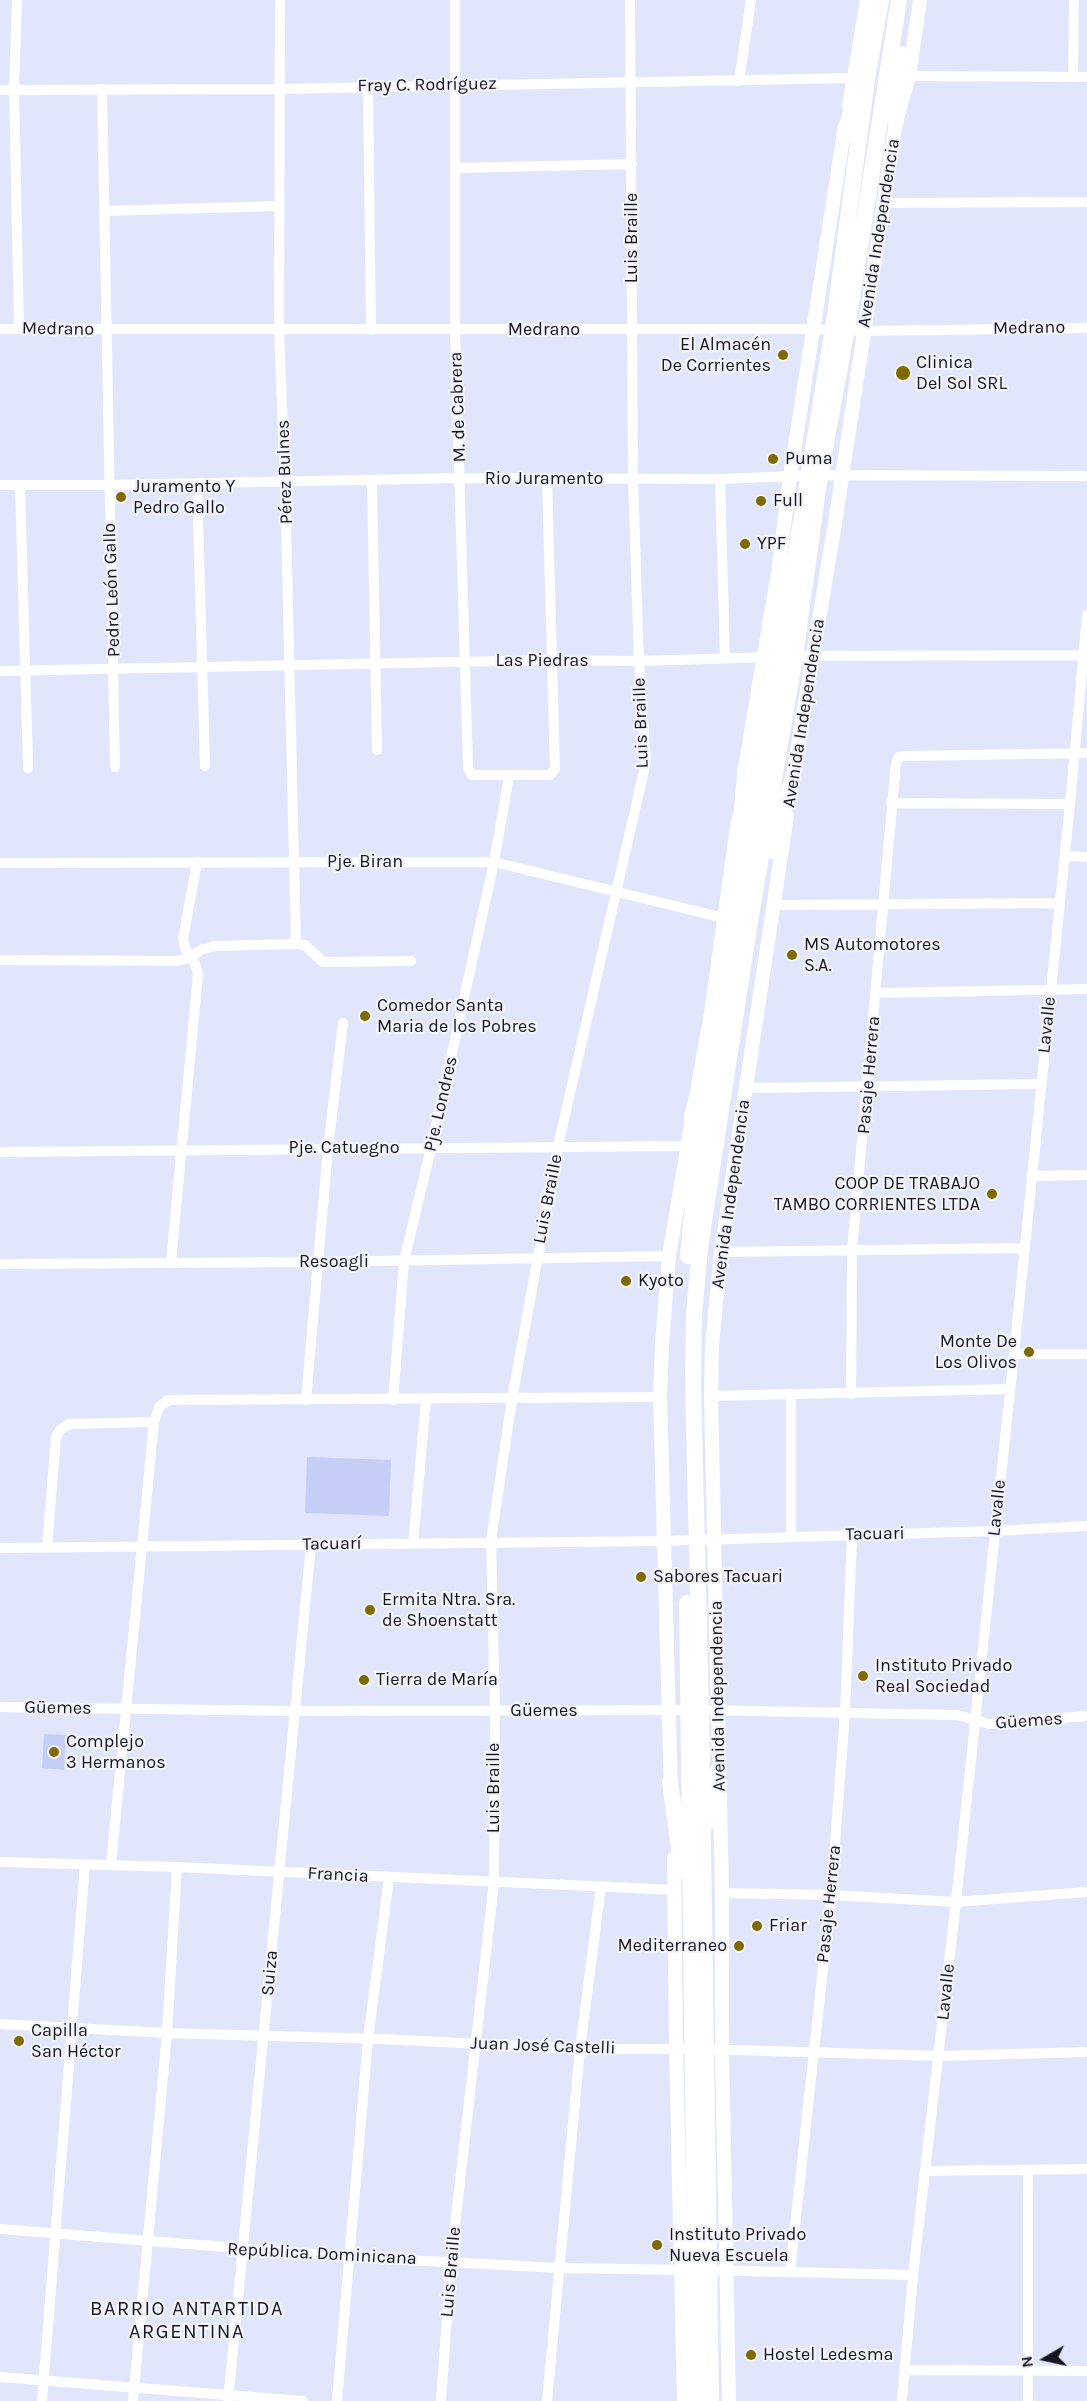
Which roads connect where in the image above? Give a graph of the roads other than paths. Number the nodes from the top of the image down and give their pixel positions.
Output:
1 (18, 0) edge
2 (280, 0) edge
3 (455, 0) edge
4 (630, 0) edge
5 (751, 0) edge
6 (867, 0) edge
7 (899, 0) edge
8 (920, 0) edge
9 (1074, 0) edge
10 (880, 7) edge
11 (909, 76) junction
12 (1072, 77) junction
13 (1087, 77) edge
14 (854, 78) junction
15 (739, 81) junction
16 (456, 84) junction
17 (630, 84) junction
18 (368, 86) junction
19 (102, 89) junction
20 (280, 89) junction
21 (0, 90) edge
22 (14, 90) junction
23 (896, 122) junction
24 (844, 136) junction
25 (632, 164) junction
26 (456, 168) junction
27 (1087, 202) edge
28 (885, 203) junction
29 (279, 206) junction
30 (104, 211) junction
31 (19, 328) junction
32 (1087, 328) edge
33 (0, 329) edge
34 (107, 329) junction
35 (279, 329) junction
36 (814, 329) junction
37 (371, 330) junction
38 (455, 330) junction
39 (632, 330) junction
40 (848, 330) junction
41 (842, 475) junction
42 (814, 476) junction
43 (1087, 476) edge
44 (790, 477) junction
45 (460, 478) junction
46 (548, 479) junction
47 (633, 479) junction
48 (720, 479) junction
49 (372, 480) junction
50 (285, 482) junction
51 (198, 483) junction
52 (20, 484) junction
53 (0, 485) edge
54 (109, 485) junction
55 (1087, 621) edge
56 (1083, 655) junction
57 (779, 656) junction
58 (814, 656) junction
59 (725, 659) junction
60 (554, 660) junction
61 (466, 662) junction
62 (639, 662) junction
63 (375, 663) junction
64 (290, 665) junction
65 (202, 667) junction
66 (114, 668) junction
67 (27, 670) junction
68 (0, 671) edge
69 (377, 750) dead end
70 (1087, 753) edge
71 (1074, 754) junction
72 (746, 765) joint
73 (205, 766) dead end
74 (115, 767) dead end
75 (28, 768) dead end
76 (509, 776) junction
77 (793, 778) junction
78 (891, 802) junction
79 (1070, 804) junction
80 (1065, 856) junction
81 (1087, 857) edge
82 (197, 862) junction
83 (294, 862) junction
84 (494, 862) junction
85 (0, 863) edge
86 (616, 891) junction
87 (883, 903) junction
88 (1060, 903) junction
89 (775, 905) junction
90 (736, 922) junction
91 (296, 944) junction
92 (190, 958) junction
93 (0, 960) edge
94 (411, 961) dead end
95 (1087, 989) edge
96 (1051, 990) junction
97 (876, 993) junction
98 (723, 1013) junction
99 (343, 1023) dead end
100 (1041, 1084) junction
101 (746, 1088) junction
102 (868, 1088) junction
103 (692, 1117) junction
104 (558, 1146) junction
105 (687, 1146) junction
106 (328, 1148) junction
107 (431, 1148) junction
108 (181, 1149) junction
109 (0, 1152) edge
110 (1087, 1175) edge
111 (1031, 1176) junction
112 (1024, 1248) junction
113 (852, 1250) junction
114 (721, 1252) junction
115 (669, 1257) junction
116 (537, 1258) junction
117 (404, 1261) junction
118 (171, 1262) junction
119 (318, 1262) junction
120 (0, 1264) edge
121 (1014, 1354) junction
122 (1087, 1354) edge
123 (1010, 1389) junction
124 (791, 1394) junction
125 (851, 1394) junction
126 (711, 1396) junction
127 (660, 1397) junction
128 (512, 1399) junction
129 (306, 1400) junction
130 (393, 1400) junction
131 (426, 1400) junction
132 (154, 1422) junction
133 (1087, 1526) edge
134 (994, 1531) junction
135 (791, 1535) junction
136 (852, 1535) junction
137 (715, 1538) junction
138 (691, 1539) junction
139 (491, 1541) junction
140 (664, 1541) junction
141 (412, 1543) junction
142 (142, 1545) junction
143 (310, 1545) junction
144 (47, 1547) junction
145 (0, 1548) edge
146 (0, 1707) edge
147 (126, 1709) junction
148 (295, 1710) junction
149 (695, 1710) junction
150 (495, 1711) junction
151 (668, 1711) junction
152 (718, 1711) junction
153 (845, 1713) junction
154 (1087, 1716) edge
155 (974, 1720) junction
156 (719, 1768) junction
157 (670, 1782) junction
158 (0, 1862) edge
159 (85, 1864) junction
160 (111, 1865) junction
161 (177, 1867) junction
162 (279, 1873) junction
163 (389, 1878) junction
164 (494, 1882) junction
165 (601, 1886) junction
166 (676, 1890) junction
167 (1087, 1892) edge
168 (722, 1893) junction
169 (831, 1895) junction
170 (956, 1902) junction
171 (703, 1904) junction
172 (690, 1934) junction
173 (0, 2024) edge
174 (72, 2028) junction
175 (167, 2033) junction
176 (264, 2037) junction
177 (368, 2039) junction
178 (475, 2044) junction
179 (580, 2049) junction
180 (698, 2049) junction
181 (813, 2051) junction
182 (1087, 2052) edge
183 (939, 2056) junction
184 (1087, 2169) edge
185 (926, 2171) junction
186 (1028, 2171) junction
187 (0, 2229) edge
188 (54, 2234) junction
189 (148, 2242) junction
190 (241, 2250) junction
191 (351, 2257) junction
192 (452, 2261) junction
193 (559, 2268) junction
194 (703, 2270) junction
195 (790, 2272) junction
196 (913, 2276) junction
197 (905, 2370) junction
198 (1028, 2371) junction
199 (1087, 2371) edge
200 (0, 2377) edge
201 (43, 2382) junction
202 (134, 2387) junction
203 (228, 2398) edge
204 (42, 2401) edge
205 (133, 2401) edge
206 (303, 2401) edge
207 (337, 2401) edge
208 (441, 2401) edge
209 (546, 2401) edge
210 (684, 2401) edge
211 (695, 2401) edge
212 (711, 2401) edge
213 (729, 2401) edge
214 (902, 2401) edge
215 (1028, 2401) edge

1 - 22 street
2 - 20 street, Pérez Bulnes
3 - 16 street, M. de Cabrera
4 - 17 street, Luis Braille
5 - 15 street
6 - 14 main road, Avenida Independencia
7 - 23 highway
7 - 40 highway, Avenida Independencia
8 - 11 main road, Avenida Independencia
9 - 12 street
10 - 24 highway
10 - 40 highway, Avenida Independencia
11 - 12 street
11 - 23 main road, Avenida Independencia
12 - 13 street
14 - 15 street, Fray C. Rodríguez
14 - 24 main road, Avenida Independencia
15 - 17 street, Fray C. Rodríguez
16 - 17 street, Fray C. Rodríguez
16 - 18 street, Fray C. Rodríguez
16 - 26 street, M. de Cabrera
17 - 25 street, Luis Braille
18 - 20 street, Fray C. Rodríguez
18 - 37 street
19 - 20 street, Fray C. Rodríguez
19 - 22 street, Fray C. Rodríguez
19 - 30 street, Pedro León Gallo
20 - 29 street, Pérez Bulnes
21 - 22 street, Fray C. Rodríguez
22 - 31 street
23 - 28 main road, Avenida Independencia
24 - 36 main road, Avenida Independencia
25 - 26 street
25 - 39 street, Luis Braille
26 - 38 street, M. de Cabrera
27 - 28 street
28 - 40 main road, Avenida Independencia
29 - 30 street
29 - 35 street, Pérez Bulnes
30 - 34 street, Pedro León Gallo
31 - 33 street, Medrano
31 - 34 street, Medrano
32 - 40 street, Medrano
34 - 35 street, Medrano
34 - 54 street, Pedro León Gallo
35 - 37 street, Medrano
35 - 50 street, Pérez Bulnes
36 - 39 street, Medrano
36 - 40 street, Medrano
36 - 44 main road, Avenida Independencia
37 - 38 street, Medrano
38 - 39 street, Medrano
38 - 45 street, M. de Cabrera
39 - 47 street, Luis Braille
40 - 41 main road, Avenida Independencia
40 - 42 highway, Avenida Independencia
41 - 42 street, Rio Juramento
41 - 43 street, Rio Juramento
41 - 58 main road, Avenida Independencia
42 - 44 street, Rio Juramento
42 - 57 highway, Avenida Independencia
44 - 48 street, Rio Juramento
44 - 57 main road, Avenida Independencia
45 - 46 street, Rio Juramento
45 - 49 street, Rio Juramento
45 - 61 street, M. de Cabrera
46 - 47 street, Rio Juramento
46 - 60 street
47 - 48 street, Rio Juramento
47 - 62 street, Luis Braille
48 - 59 street
49 - 50 street, Rio Juramento
49 - 63 street
50 - 51 street, Rio Juramento
50 - 64 street, Pérez Bulnes
51 - 54 street, Rio Juramento
51 - 65 street
52 - 53 street, Rio Juramento
52 - 54 street, Rio Juramento
52 - 67 street
54 - 66 street, Pedro León Gallo
55 - 56 street, Lavalle
56 - 58 street, Las Piedras
56 - 71 street, Lavalle
57 - 58 street, Las Piedras
57 - 59 street, Las Piedras
57 - 72 main road, Avenida Independencia
57 - 90 highway, Avenida Independencia
58 - 77 main road, Avenida Independencia
59 - 62 street, Las Piedras
60 - 61 street, Las Piedras
60 - 62 street, Las Piedras
60 - 76 street
61 - 63 street, Las Piedras
61 - 76 street, M. de Cabrera
62 - 86 street, Luis Braille
63 - 64 street, Las Piedras
63 - 69 street
64 - 65 street, Las Piedras
64 - 83 street, Pérez Bulnes
65 - 66 street, Las Piedras
65 - 73 street
66 - 67 street, Las Piedras
66 - 74 street, Pedro León Gallo
67 - 68 street, Las Piedras
67 - 75 street
70 - 71 street
71 - 78 street, Pasaje Herrera
71 - 79 street, Lavalle
72 - 90 highway
76 - 84 street, Pje. Londres
77 - 89 main road, Avenida Independencia
77 - 90 highway
78 - 79 street
78 - 87 street, Pasaje Herrera
79 - 80 street, Lavalle
80 - 81 street
80 - 88 street, Lavalle
82 - 83 street, Pje. Biran
82 - 85 street, Pje. Biran
82 - 92 street
83 - 84 street, Pje. Biran
83 - 91 street, Pérez Bulnes
84 - 86 street, Pje. Biran
84 - 107 street, Pje. Londres
86 - 90 street, Pje. Biran
86 - 104 street, Luis Braille
87 - 88 street
87 - 89 street
87 - 97 street, Pasaje Herrera
88 - 96 street, Lavalle
89 - 101 main road, Avenida Independencia
90 - 98 highway, Avenida Independencia
90 - 103 main road, Avenida Independencia
90 - 138 highway, Avenida Independencia
91 - 92 street
91 - 94 street
92 - 93 street
92 - 108 street
95 - 96 street
96 - 97 street
96 - 100 street, Lavalle
97 - 102 street, Pasaje Herrera
98 - 103 highway
98 - 138 highway, Avenida Independencia
99 - 106 street
100 - 102 street
100 - 111 street, Lavalle
101 - 102 street
101 - 114 main road, Avenida Independencia
102 - 113 street, Pasaje Herrera
103 - 105 main road, Avenida Independencia
104 - 105 street, Pje. Catuegno
104 - 107 street, Pje. Catuegno
104 - 116 street, Luis Braille
105 - 115 main road, Avenida Independencia
106 - 107 street, Pje. Catuegno
106 - 108 street, Pje. Catuegno
106 - 119 street
107 - 117 street, Pje. Londres
108 - 109 street, Pje. Catuegno
108 - 118 street
110 - 111 street
111 - 112 street, Lavalle
112 - 113 street
112 - 121 street, Lavalle
113 - 114 street
113 - 125 street, Pasaje Herrera
114 - 126 main road, Avenida Independencia
115 - 116 street, Resoagli
115 - 127 main road, Avenida Independencia
116 - 117 street, Resoagli
116 - 128 street, Luis Braille
117 - 119 street, Resoagli
117 - 130 street, Pje. Londres
118 - 119 street, Resoagli
118 - 120 street, Resoagli
119 - 129 street
121 - 122 street
121 - 123 street, Lavalle
123 - 125 street
123 - 134 street, Lavalle
124 - 125 street
124 - 126 street
124 - 135 street
126 - 137 main road, Avenida Independencia
127 - 128 street
127 - 140 main road, Avenida Independencia
128 - 131 street
128 - 139 street, Luis Braille
129 - 130 street
129 - 132 street
130 - 131 street
131 - 141 street
132 - 142 street
132 - 144 street
133 - 134 street, Tacuari
134 - 136 street, Tacuari
134 - 155 street, Lavalle
135 - 136 street, Tacuari
135 - 137 street, Tacuari
136 - 153 street, Pasaje Herrera
137 - 138 street, Tacuari
137 - 152 main road, Avenida Independencia
138 - 140 street, Tacuari
138 - 149 highway, Avenida Independencia
139 - 140 street, Tacuarí
139 - 141 street, Tacuarí
139 - 150 street, Luis Braille
140 - 151 main road, Avenida Independencia
141 - 143 street, Tacuarí
142 - 143 street, Tacuarí
142 - 144 street, Tacuarí
142 - 147 street
143 - 148 street, Suiza
144 - 145 street, Tacuarí
146 - 147 street, Güemes
147 - 148 street, Güemes
147 - 160 street
148 - 150 street, Güemes
148 - 162 street, Suiza
149 - 151 street, Güemes
149 - 152 street, Güemes
149 - 171 highway, Avenida Independencia
149 - 172 highway, Avenida Independencia
150 - 151 street, Güemes
150 - 164 street, Luis Braille
151 - 157 main road, Avenida Independencia
152 - 153 street, Güemes
152 - 156 main road, Avenida Independencia
153 - 155 street, Güemes
153 - 169 street, Pasaje Herrera
154 - 155 street, Güemes
155 - 170 street, Lavalle
156 - 168 main road, Avenida Independencia
156 - 171 highway
157 - 166 main road, Avenida Independencia
157 - 172 highway
158 - 159 street, Francia
159 - 160 street, Francia
159 - 174 street
160 - 161 street, Francia
161 - 162 street, Francia
161 - 175 street
162 - 163 street, Francia
162 - 176 street, Suiza
163 - 164 street, Francia
163 - 177 street
164 - 165 street, Francia
164 - 178 street, Luis Braille
165 - 166 street, Francia
165 - 179 street
166 - 180 main road, Avenida Independencia
167 - 170 street
168 - 169 street
168 - 180 main road, Avenida Independencia
169 - 170 street
169 - 181 street, Pasaje Herrera
170 - 183 street, Lavalle
171 - 180 highway, Avenida Independencia
172 - 180 highway, Avenida Independencia
173 - 174 street, Juan José Castelli
174 - 175 street, Juan José Castelli
174 - 188 street
175 - 176 street, Juan José Castelli
175 - 189 street
176 - 177 street, Juan José Castelli
176 - 190 street, Suiza
177 - 178 street, Juan José Castelli
177 - 191 street
178 - 179 street, Juan José Castelli
178 - 192 street, Luis Braille
179 - 180 street, Juan José Castelli
179 - 193 street
180 - 181 street, Juan José Castelli
180 - 194 highway, Avenida Independencia
180 - 194 main road, Avenida Independencia
181 - 183 street, Juan José Castelli
181 - 195 street, Pasaje Herrera
182 - 183 street, Juan José Castelli
183 - 185 street, Lavalle
184 - 186 street
185 - 186 street
185 - 196 street, Lavalle
186 - 198 street
187 - 188 street, República. Dominicana
188 - 189 street, República. Dominicana
188 - 201 street
189 - 190 street, República. Dominicana
189 - 202 street
190 - 191 street, República. Dominicana
190 - 203 street, Suiza
191 - 192 street, República. Dominicana
191 - 207 street
192 - 193 street, República. Dominicana
192 - 208 street, Luis Braille
193 - 194 street, República. Dominicana
193 - 209 street
194 - 195 street, República. Dominicana
194 - 210 main road, Avenida Independencia
194 - 211 highway, Avenida Independencia
194 - 212 highway, Avenida Independencia
194 - 213 main road, Avenida Independencia
195 - 196 street, República. Dominicana
196 - 197 street, Lavalle
197 - 198 street
197 - 214 street, Lavalle
198 - 199 street
198 - 215 street
200 - 201 street
201 - 202 street
201 - 204 street
202 - 203 street
202 - 205 street
203 - 206 street

